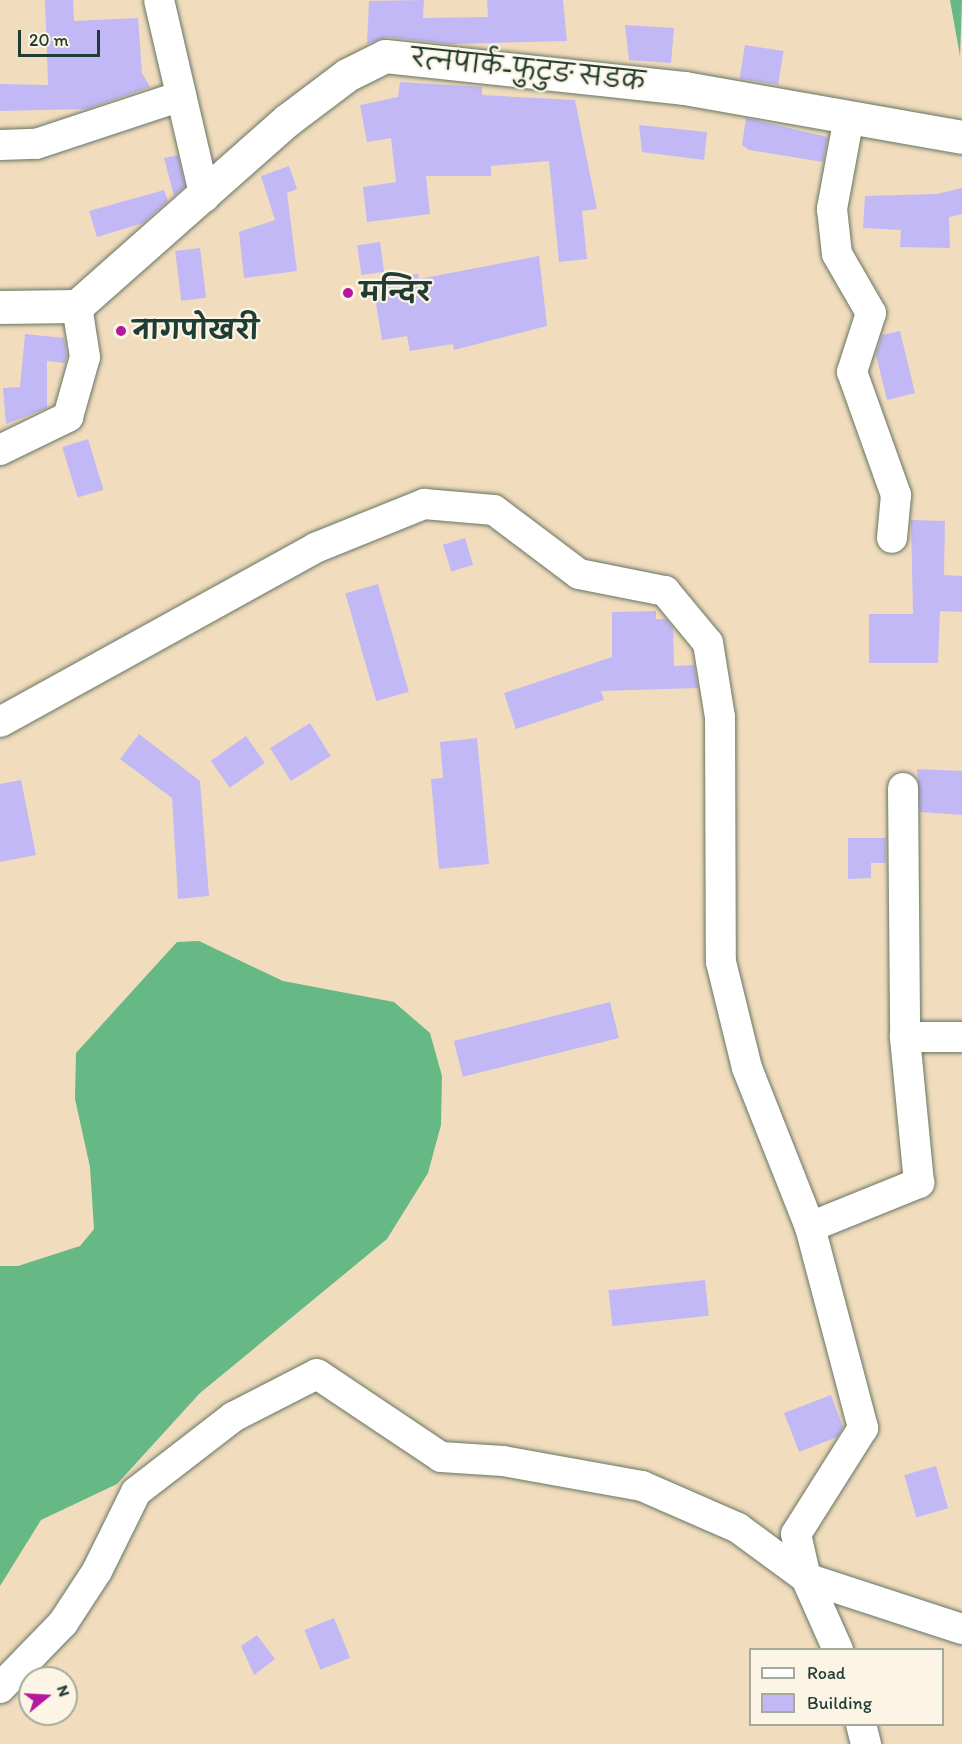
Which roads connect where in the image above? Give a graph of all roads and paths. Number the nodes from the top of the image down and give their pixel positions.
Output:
1 (159, 0) edge
2 (181, 96) junction
3 (849, 117) junction
4 (962, 137) edge
5 (0, 145) edge
6 (205, 197) junction
7 (0, 306) edge
8 (77, 306) junction
9 (0, 450) edge
10 (892, 538) dead end
11 (0, 722) edge
12 (903, 788) dead end
13 (905, 1037) junction
14 (962, 1037) edge
15 (810, 1227) junction
16 (806, 1578) junction
17 (962, 1629) edge
18 (837, 1648) edge
19 (0, 1688) edge
20 (861, 1726) edge
21 (866, 1744) edge

1 - 2 street
2 - 5 street
2 - 6 street
3 - 4 street, रत्नपार्क-फुटुङ सडक
3 - 6 street, रत्नपार्क-फुटुङ सडक
3 - 10 street
6 - 8 street, रत्नपार्क-फुटुङ सडक
7 - 8 street
8 - 9 street
11 - 15 street
12 - 13 street
13 - 14 street
13 - 15 street
15 - 16 street
16 - 17 street
16 - 18 street
16 - 19 street
20 - 21 street

